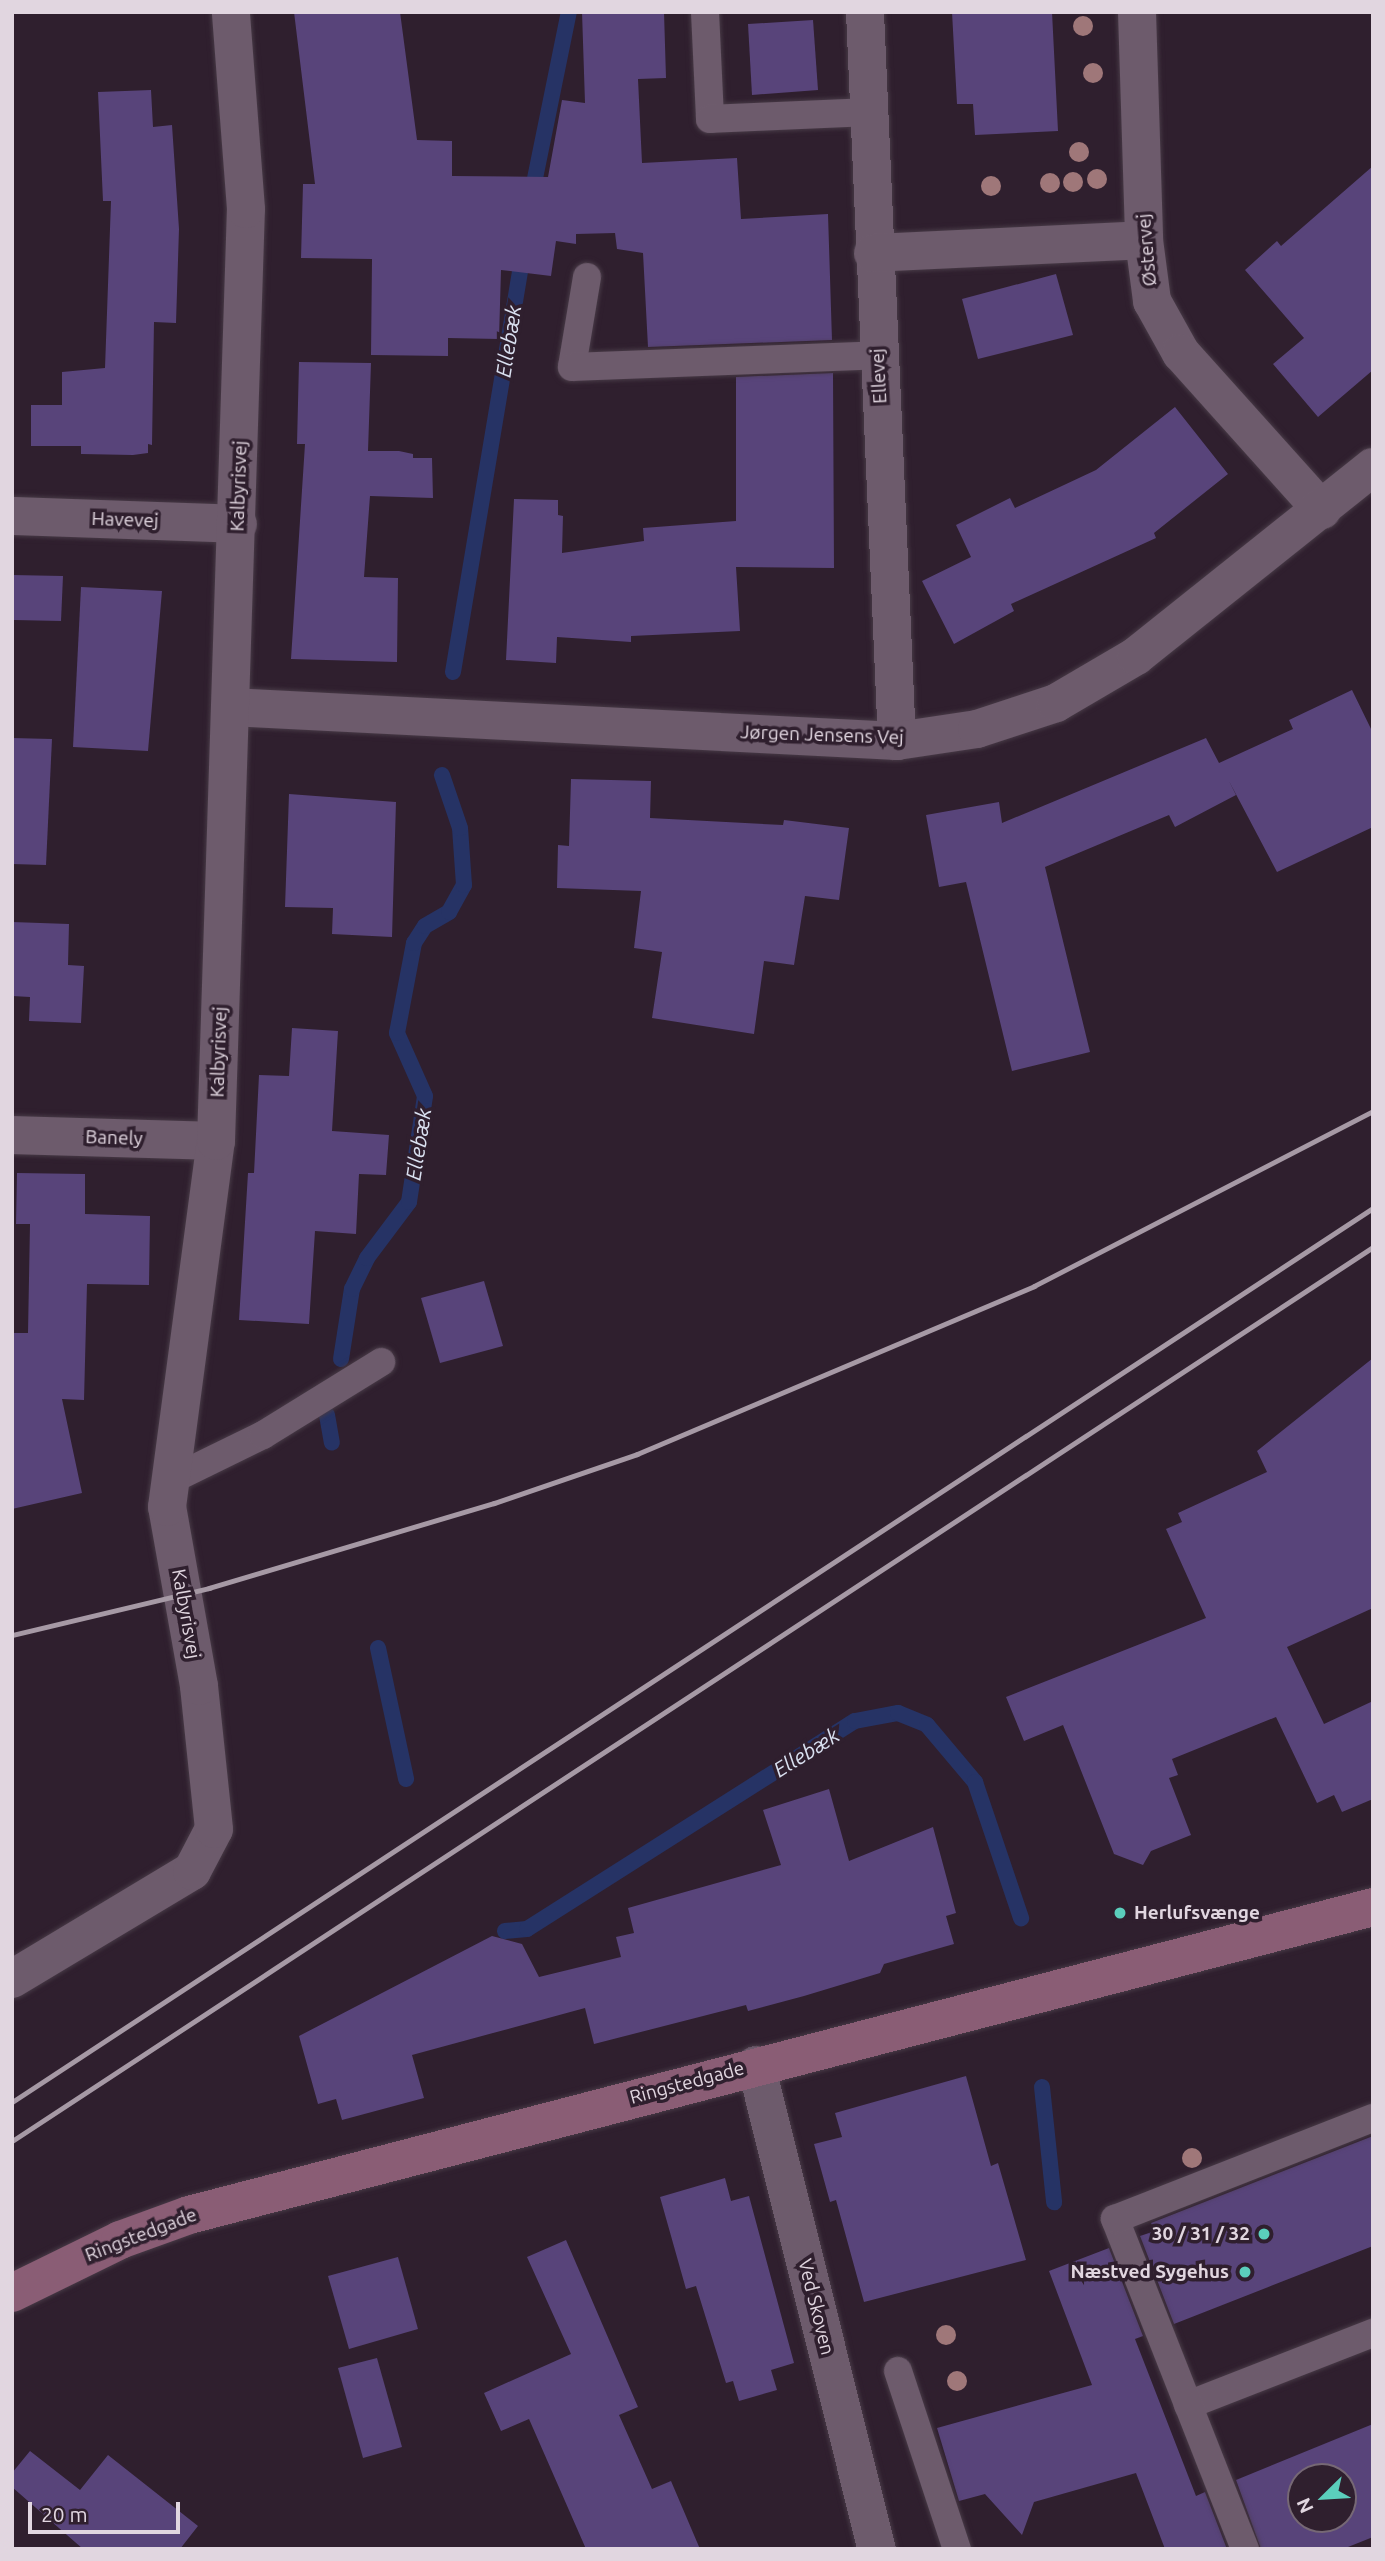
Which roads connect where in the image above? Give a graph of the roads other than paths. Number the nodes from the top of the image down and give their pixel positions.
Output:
1 (231, 12) edge
2 (705, 12) edge
3 (865, 12) edge
4 (1137, 12) edge
5 (868, 112) junction
6 (1144, 240) junction
7 (873, 253) junction
8 (587, 277) dead end
9 (878, 355) junction
10 (1373, 467) edge
11 (1322, 510) junction
12 (12, 516) edge
13 (238, 524) junction
14 (230, 707) junction
15 (897, 741) junction
16 (12, 1135) edge
17 (216, 1141) junction
18 (381, 1362) dead end
19 (171, 1480) junction
20 (1373, 1907) edge
21 (12, 1979) edge
22 (756, 2065) junction
23 (1373, 2118) edge
24 (12, 2293) edge
25 (1373, 2333) edge
26 (898, 2371) dead end
27 (1188, 2405) junction
28 (877, 2549) edge
29 (957, 2549) edge
30 (1245, 2549) edge

1 - 13 street, Kalbyrisvej
2 - 5 lane
3 - 5 street, Ellevej
4 - 6 street, Østervej
5 - 7 street, Ellevej
6 - 7 street
6 - 11 street, Østervej
7 - 9 street, Ellevej
8 - 9 lane
9 - 15 street, Ellevej
10 - 11 street, Jørgen Jensens Vej
11 - 15 street, Jørgen Jensens Vej
12 - 13 street, Havevej
13 - 14 street, Kalbyrisvej
14 - 15 street, Jørgen Jensens Vej
14 - 17 street, Kalbyrisvej
16 - 17 street, Banely
17 - 19 street, Kalbyrisvej
18 - 19 lane
19 - 21 street, Kalbyrisvej
20 - 22 street, Ringstedgade
22 - 24 street, Ringstedgade
22 - 28 street, Ved Skoven
23 - 27 lane
25 - 27 lane
26 - 29 lane
27 - 30 lane

